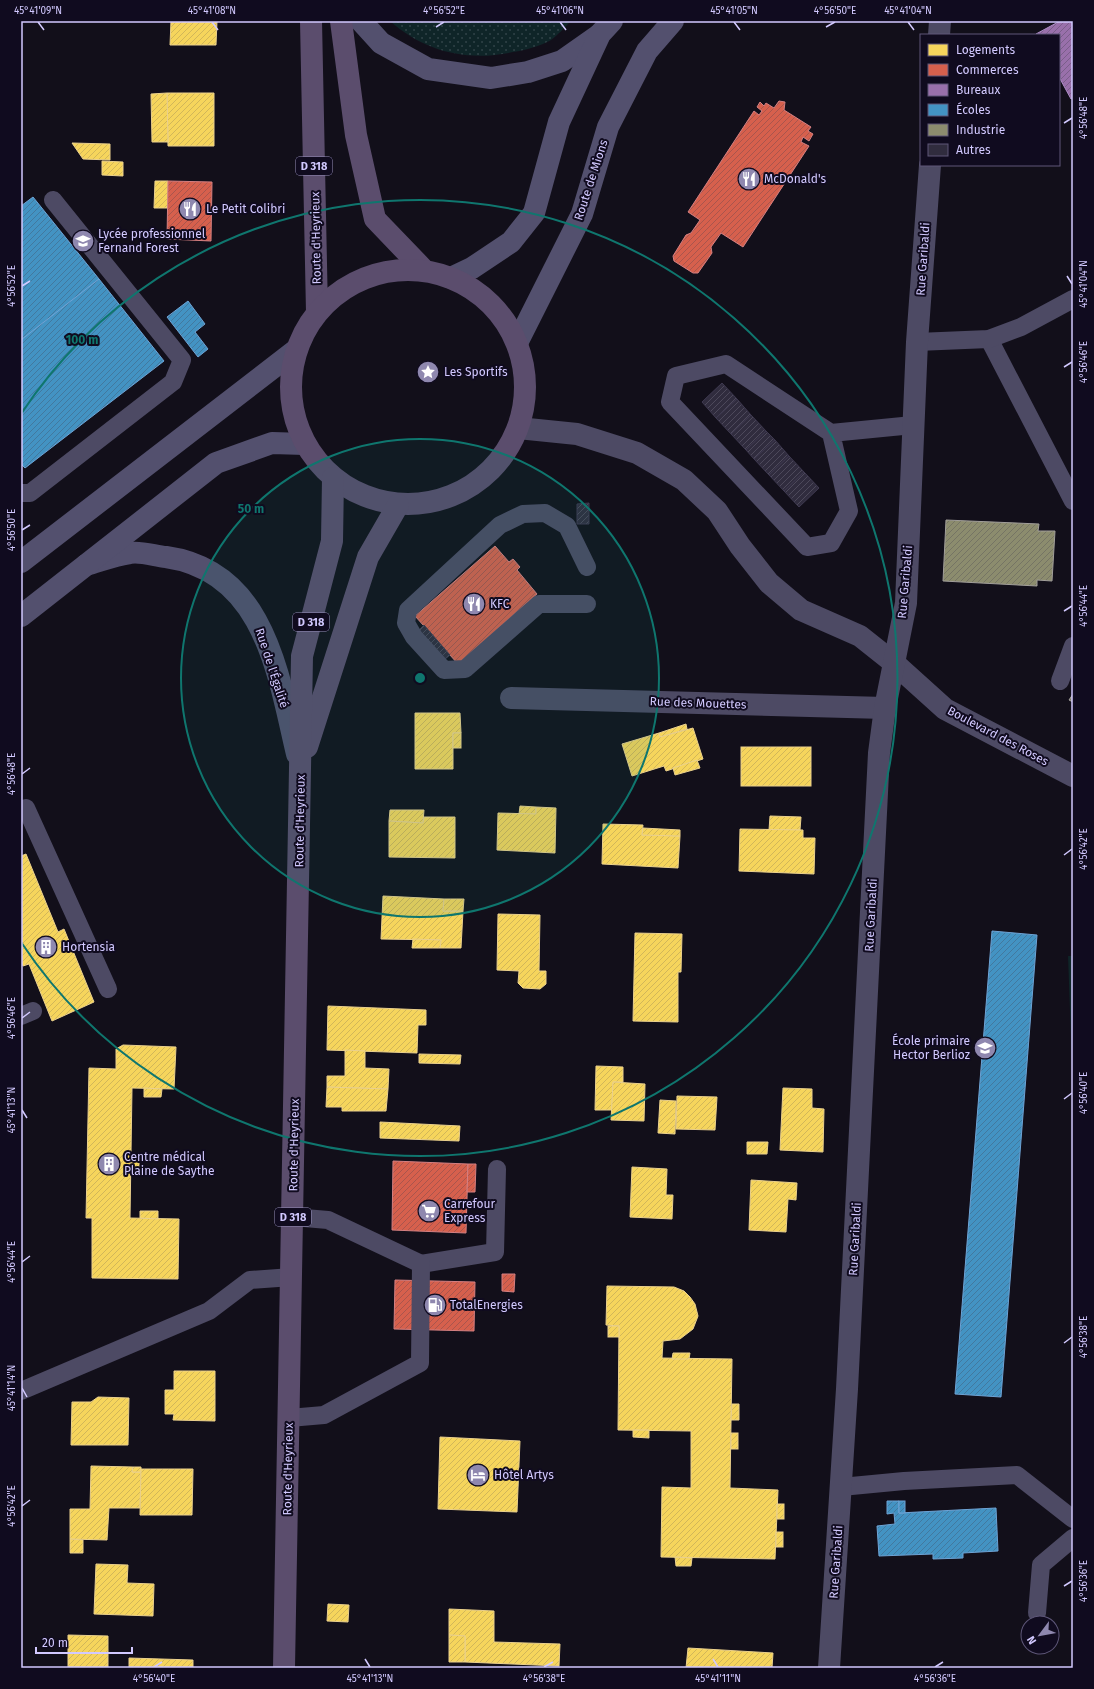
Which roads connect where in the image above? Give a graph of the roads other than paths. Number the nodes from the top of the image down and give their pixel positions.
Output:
1 (311, 21) edge
2 (342, 21) edge
3 (361, 21) edge
4 (673, 21) edge
5 (940, 21) edge
6 (606, 27) edge
7 (939, 34) edge
8 (930, 166) edge
9 (53, 200) dead end
10 (424, 270) junction
11 (451, 278) junction
12 (1073, 300) edge
13 (317, 312) junction
14 (989, 339) junction
15 (917, 342) junction
16 (516, 343) junction
17 (296, 350) junction
18 (913, 425) junction
19 (518, 428) junction
20 (831, 433) junction
21 (304, 444) junction
22 (333, 478) junction
23 (21, 493) edge
24 (1073, 501) edge
25 (398, 505) junction
26 (21, 562) edge
27 (86, 564) junction
28 (587, 567) dead end
29 (586, 604) dead end
30 (21, 616) edge
31 (1073, 646) edge
32 (894, 663) junction
33 (1060, 681) dead end
34 (511, 698) dead end
35 (885, 708) junction
36 (300, 767) junction
37 (1073, 776) edge
38 (21, 810) edge
39 (108, 990) dead end
40 (497, 1169) dead end
41 (293, 1217) junction
42 (421, 1264) junction
43 (292, 1277) junction
44 (21, 1391) edge
45 (289, 1418) junction
46 (841, 1488) junction
47 (1073, 1519) edge
48 (1073, 1538) edge
49 (1037, 1613) dead end
50 (284, 1668) edge
51 (829, 1668) edge

1 - 13 main road, Route d'Heyrieux / D 318
2 - 10 main road
3 - 6 street
4 - 16 street, Route de Mions
5 - 7 street
6 - 11 street
8 - 15 street, Rue Garibaldi
9 - 23 lane
10 - 11 main road
10 - 13 main road
11 - 16 main road
12 - 14 lane
13 - 17 main road
14 - 15 lane
14 - 24 lane
15 - 18 street, Rue Garibaldi
16 - 19 main road
17 - 21 main road
17 - 26 street
18 - 20 lane
18 - 32 street, Rue Garibaldi
19 - 25 main road
19 - 32 street, Boulevard des Roses
20 - 20 lane
21 - 22 main road
21 - 27 street, Rue de l'Égalité
22 - 25 main road
22 - 36 main road, Route d'Heyrieux / D 318
25 - 36 main road, Route d'Heyrieux / D 318
27 - 30 street, Rue de l'Égalité
27 - 36 street, Rue de l'Égalité
28 - 29 lane
31 - 33 lane
32 - 35 street, Rue Garibaldi
32 - 37 street, Boulevard des Roses
34 - 35 street, Rue des Mouettes
35 - 46 street, Rue Garibaldi
36 - 41 main road, Route d'Heyrieux / D 318
38 - 39 lane
40 - 42 lane
41 - 42 lane
41 - 43 main road, Route d'Heyrieux / D 318
42 - 45 lane
43 - 44 lane
43 - 45 main road, Route d'Heyrieux / D 318
45 - 50 main road, Route d'Heyrieux / D 318
46 - 47 lane
46 - 51 street, Rue Garibaldi
48 - 49 lane

